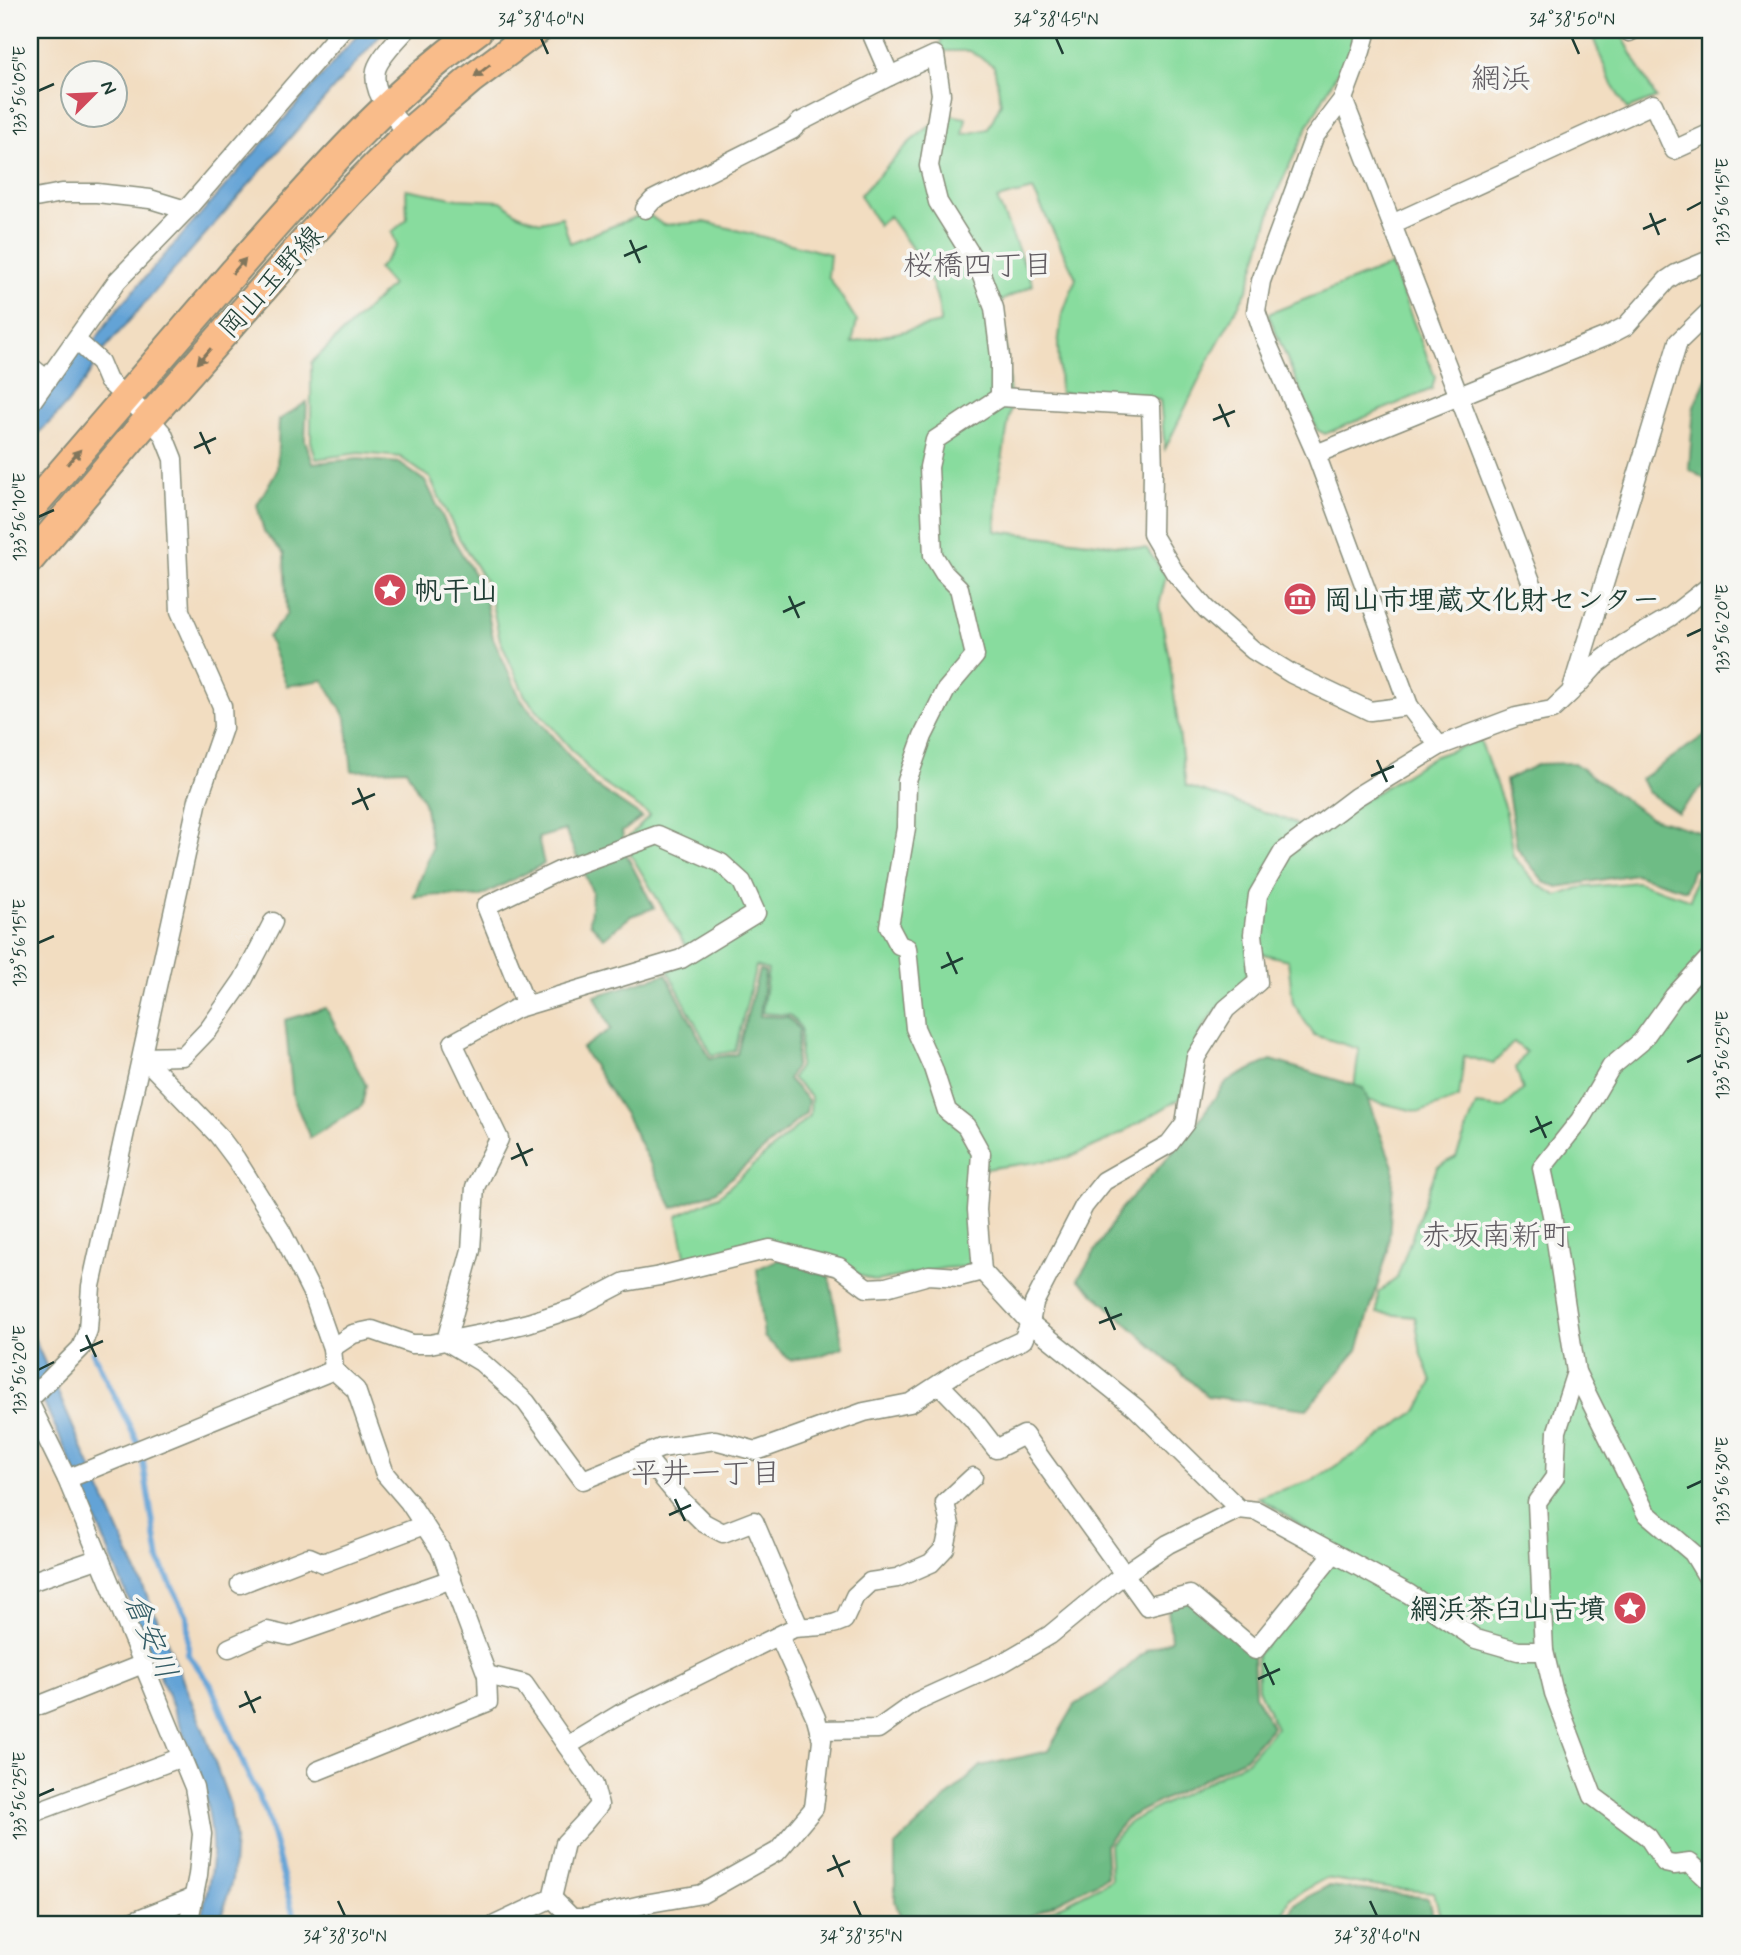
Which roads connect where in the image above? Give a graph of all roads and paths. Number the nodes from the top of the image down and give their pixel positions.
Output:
1 (342, 30) edge
2 (406, 30) edge
3 (478, 30) edge
4 (537, 30) edge
5 (870, 30) edge
6 (1367, 30) edge
7 (890, 76) junction
8 (1343, 99) junction
9 (386, 107) junction
10 (1711, 132) edge
11 (408, 133) junction
12 (30, 199) edge
13 (645, 209) dead end
14 (186, 210) junction
15 (1392, 224) junction
16 (1707, 261) dead end
17 (1711, 310) edge
18 (79, 344) junction
19 (30, 366) edge
20 (47, 380) junction
21 (1459, 396) junction
22 (1000, 397) junction
23 (125, 398) junction
24 (30, 404) edge
25 (149, 418) junction
26 (1316, 454) junction
27 (30, 509) edge
28 (30, 559) edge
29 (1711, 585) edge
30 (1534, 590) dead end
31 (1572, 692) junction
32 (1409, 706) junction
33 (1439, 746) junction
34 (273, 922) dead end
35 (1711, 956) edge
36 (526, 1005) junction
37 (143, 1057) junction
38 (982, 1271) junction
39 (1030, 1323) junction
40 (446, 1341) junction
41 (332, 1348) junction
42 (334, 1370) junction
43 (1576, 1372) junction
44 (940, 1385) junction
45 (32, 1399) edge
46 (37, 1437) edge
47 (644, 1455) junction
48 (973, 1477) dead end
49 (71, 1478) junction
50 (1239, 1509) junction
51 (424, 1525) junction
52 (1334, 1553) junction
53 (100, 1558) junction
54 (1124, 1574) junction
55 (452, 1579) junction
56 (30, 1582) edge
57 (1711, 1583) edge
58 (240, 1584) dead end
59 (799, 1628) junction
60 (779, 1636) junction
61 (229, 1648) dead end
62 (1544, 1651) junction
63 (143, 1664) junction
64 (487, 1675) junction
65 (30, 1709) edge
66 (819, 1730) junction
67 (567, 1746) junction
68 (182, 1757) junction
69 (317, 1771) dead end
70 (30, 1814) edge
71 (1711, 1882) edge
72 (194, 1897) junction
73 (552, 1898) junction
74 (572, 1921) edge
75 (123, 1925) edge
76 (188, 1925) edge
77 (495, 1925) edge

1 - 14 street
2 - 9 street
3 - 9 main road, 岡山玉野線
4 -> 11 main road, 岡山玉野線
5 - 7 street
6 - 8 street
7 - 13 street
7 - 22 street
8 - 15 street
8 - 26 street
9 - 11 street
23 -> 9 main road, 岡山玉野線
10 - 15 street
11 -> 25 main road, 岡山玉野線
12 - 14 street
14 - 18 street
15 - 21 street
16 - 21 street
17 - 31 street
18 - 20 street
18 - 23 street
19 - 20 street
20 - 24 street
21 - 26 street
21 - 30 street
22 - 32 street
22 - 38 street
23 - 25 street
27 -> 23 main road, 岡山玉野線
25 - 28 main road, 岡山玉野線
25 - 37 street
26 - 32 street
29 - 31 street
31 - 33 street
32 - 33 street
33 - 39 street
34 - 37 street
35 - 43 street
36 - 36 street
36 - 40 street
37 - 41 street
37 - 45 street
38 - 39 street
38 - 40 street
39 - 44 street
39 - 50 street
40 - 41 street
40 - 47 street
41 - 42 street
42 - 49 street
42 - 51 street
43 - 57 street
43 - 62 street
44 - 47 street
44 - 54 street
45 - 46 street
46 - 49 street
47 - 59 street
48 - 59 street
49 - 53 street
50 - 52 street
50 - 54 street
51 - 55 street
51 - 58 street
52 - 54 street
52 - 62 street
53 - 56 street
53 - 63 street
54 - 66 street
55 - 61 street
55 - 64 street
59 - 60 street
60 - 66 street
60 - 67 street
62 - 71 street
63 - 65 street
63 - 68 street
64 - 67 street
64 - 69 street
66 - 74 street
67 - 73 street
68 - 70 street
68 - 72 street
72 - 75 street
72 - 76 street
73 - 74 street
73 - 77 street

